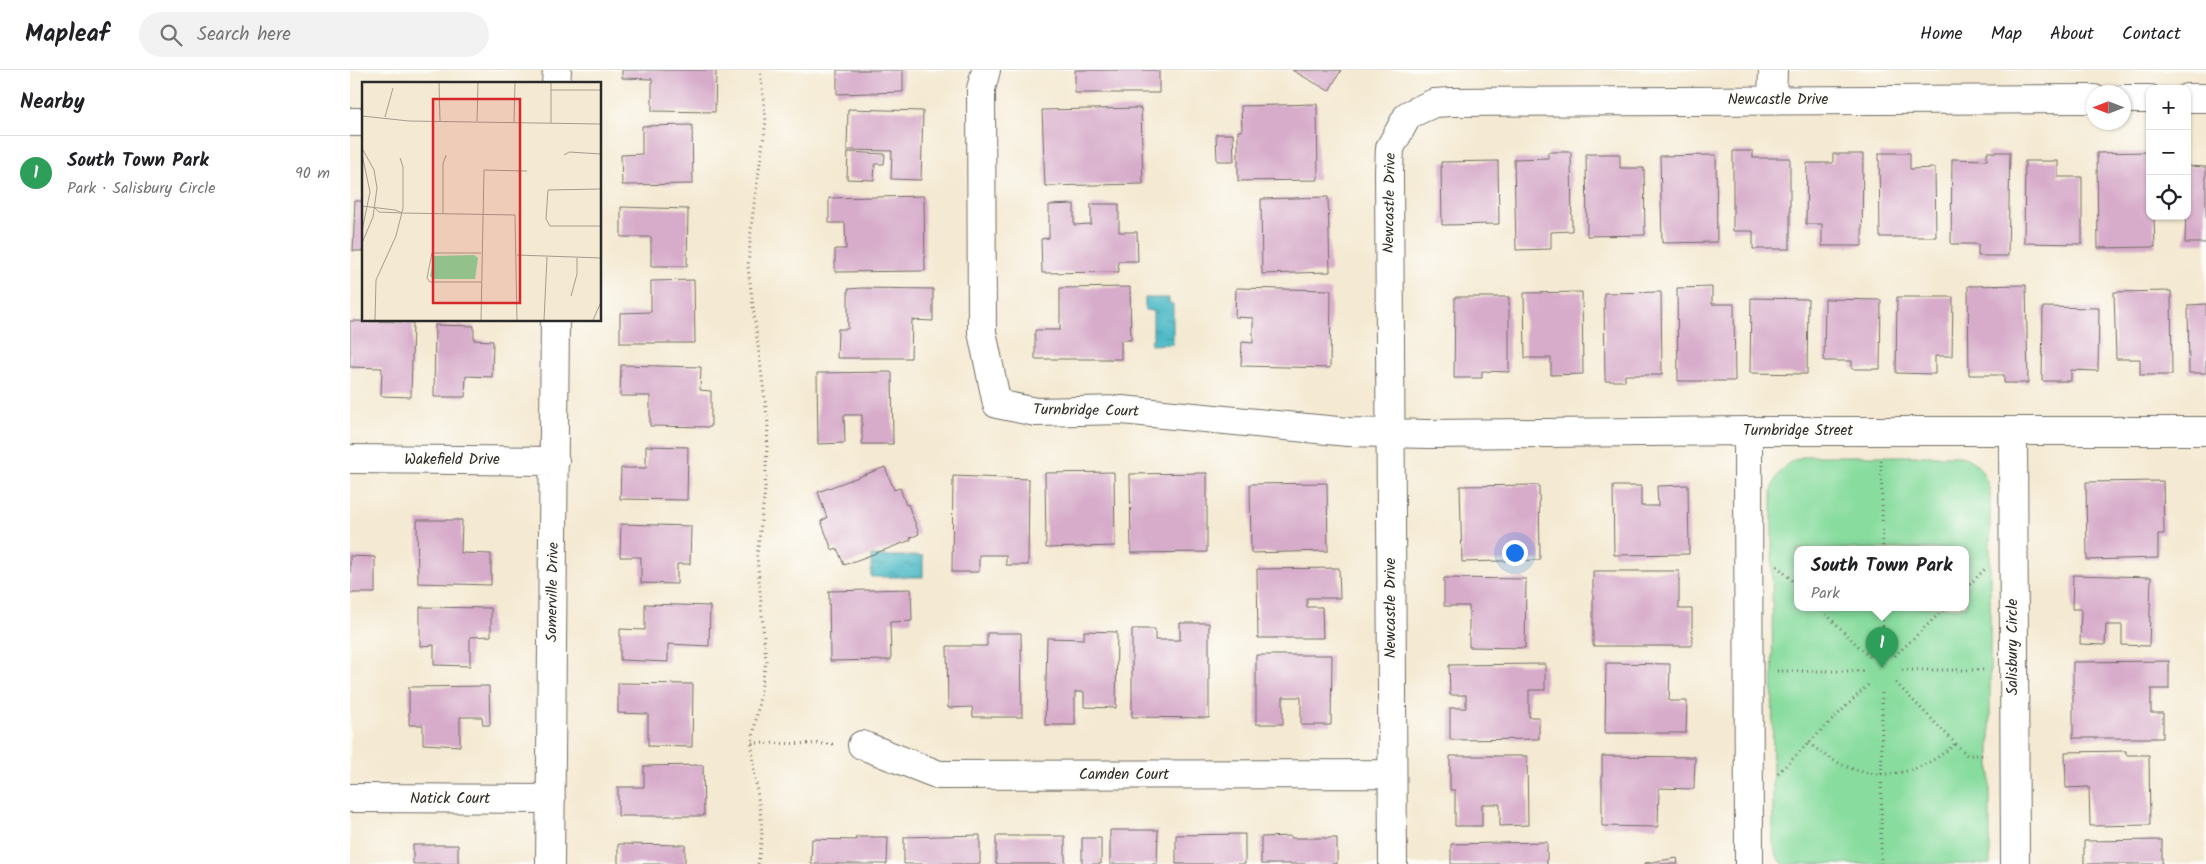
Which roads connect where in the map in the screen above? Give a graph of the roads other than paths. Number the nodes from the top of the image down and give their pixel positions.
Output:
1 (986, 70) edge
2 (1773, 70) edge
3 (2146, 98) edge
4 (2191, 98) edge
5 (2206, 98) edge
6 (2086, 99) edge
7 (2131, 99) edge
8 (1772, 100) junction
9 (555, 321) edge
10 (1748, 431) junction
11 (2013, 431) junction
12 (2206, 431) edge
13 (1390, 433) junction
14 (350, 459) edge
15 (555, 460) junction
16 (862, 745) road end
17 (1391, 774) junction
18 (350, 798) edge
19 (551, 799) junction
20 (550, 864) edge
21 (1393, 864) edge
22 (1749, 864) edge
23 (2015, 864) edge

1 - 13 street, Turnbridge Court
2 - 8 street
3 - 7 street
4 - 5 street
6 - 8 street, Newcastle Drive
8 - 13 street, Newcastle Drive
9 - 15 street, Somerville Drive
10 - 11 street, Turnbridge Street
10 - 13 street, Turnbridge Street
10 - 22 street
11 - 12 street, Turnbridge Street
11 - 23 street, Salisbury Circle
13 - 17 street, Newcastle Drive
14 - 15 street, Wakefield Drive
15 - 19 street, Somerville Drive
16 - 17 street, Camden Court
17 - 21 street, Newcastle Drive
18 - 19 street, Natick Court
19 - 20 street, Somerville Drive

